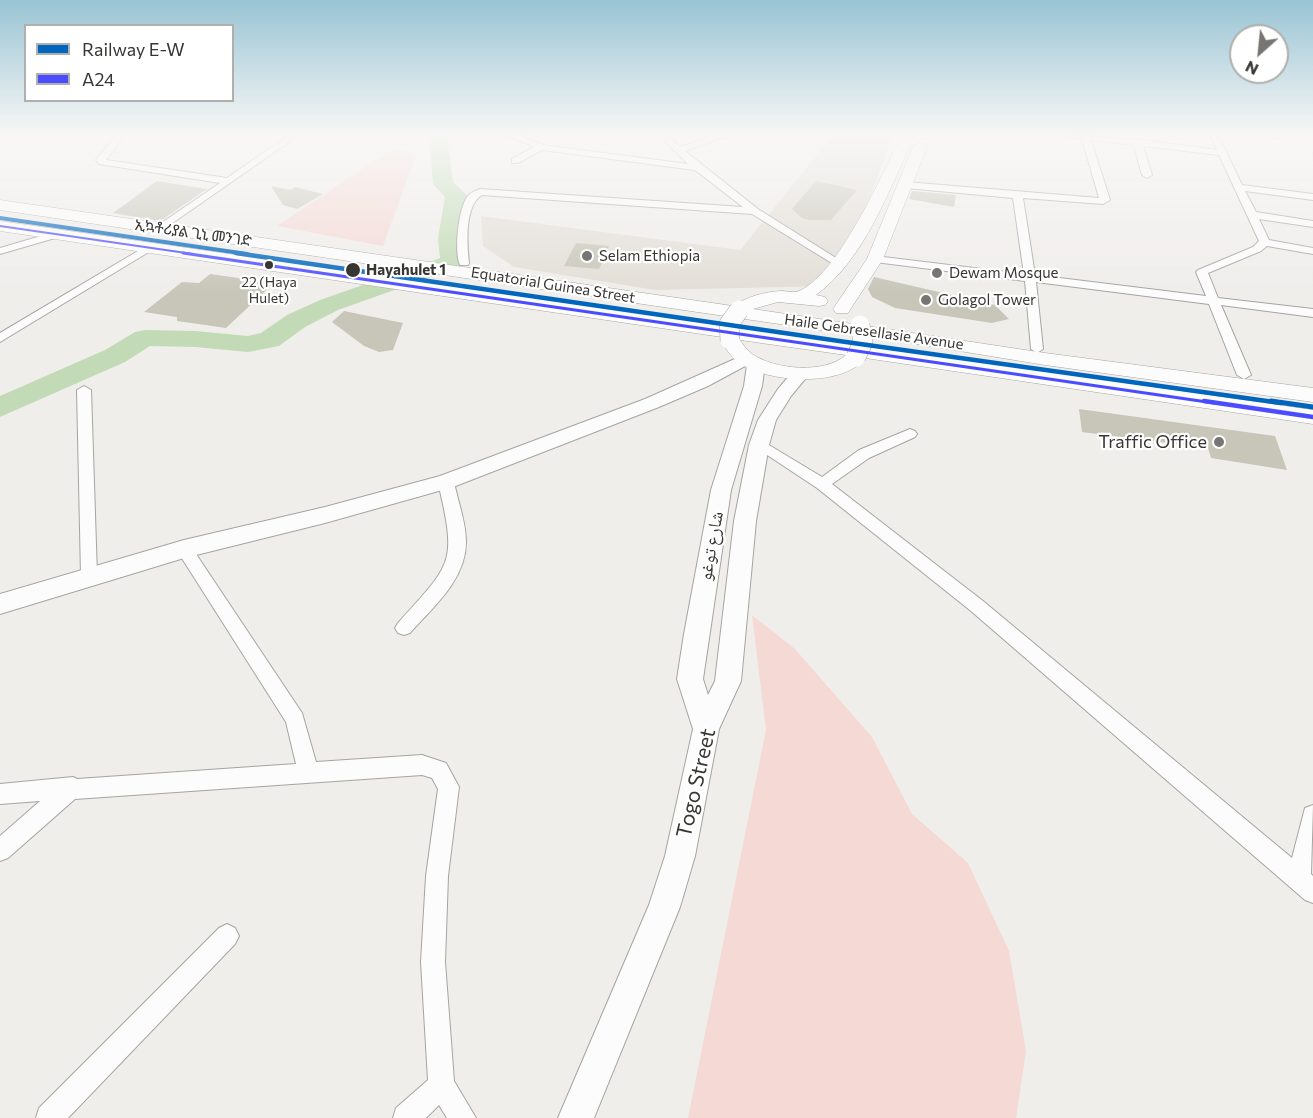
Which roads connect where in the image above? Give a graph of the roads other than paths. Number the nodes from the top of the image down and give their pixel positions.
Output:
1 (220, 187) edge
2 (723, 187) edge
3 (882, 187) edge
4 (905, 187) edge
5 (930, 187) edge
6 (1101, 187) edge
7 (1239, 187) edge
8 (1240, 187) edge
9 (1018, 195) junction
10 (1313, 197) edge
11 (0, 206) edge
12 (754, 211) junction
13 (1253, 215) junction
14 (1313, 224) edge
15 (0, 226) edge
16 (161, 228) junction
17 (58, 234) junction
18 (1264, 242) junction
19 (148, 248) junction
20 (0, 251) edge
21 (1313, 251) edge
22 (875, 259) junction
23 (386, 261) joint
24 (838, 263) junction
25 (457, 265) junction
26 (1030, 279) junction
27 (411, 286) junction
28 (802, 297) junction
29 (648, 299) joint
30 (1215, 301) junction
31 (743, 306) junction
32 (1313, 313) edge
33 (851, 317) junction
34 (0, 338) edge
35 (1037, 349) junction
36 (742, 353) junction
37 (850, 362) junction
38 (801, 373) junction
39 (1244, 375) junction
40 (1313, 385) edge
41 (84, 390) dead end
42 (1313, 394) edge
43 (1313, 417) edge
44 (1313, 428) edge
45 (910, 434) dead end
46 (759, 445) junction
47 (446, 482) junction
48 (822, 484) junction
49 (184, 549) junction
50 (89, 576) junction
51 (0, 604) edge
52 (404, 628) dead end
53 (706, 729) junction
54 (308, 772) junction
55 (73, 787) junction
56 (0, 794) edge
57 (1313, 816) edge
58 (0, 850) edge
59 (1306, 885) edge
60 (227, 936) dead end
61 (441, 1085) junction
62 (49, 1118) edge
63 (406, 1118) edge
64 (463, 1118) edge
65 (576, 1118) edge

1 - 16 street
2 - 12 street
3 - 24 main road
4 - 22 main road
5 - 9 street
6 - 9 street
7 - 13 street
8 - 10 street
9 - 26 street
11 - 16 main road, ኢኳቶሪያል ጊኒ መንገድ
12 - 24 street
12 - 25 street
13 - 14 street
13 - 18 street
15 - 17 main road, Equatorial Guinea Street
16 - 23 main road, ኢኳቶሪያል ጊኒ መንገድ
17 - 19 main road, Equatorial Guinea Street
17 - 20 street
18 - 21 street
18 - 30 street
19 - 27 main road, Equatorial Guinea Street
19 - 34 street
22 - 26 street
22 - 33 main road
23 - 25 main road, Equatorial Guinea Street
24 - 28 main road
25 - 29 main road, Equatorial Guinea Street
25 - 31 main road
26 - 30 street
26 - 35 street
27 - 36 main road
27 - 43 main road, Equatorial Guinea Street
28 - 31 main road
28 - 33 main road
29 - 42 main road, Haile Gebresellasie Avenue
30 - 32 street
30 - 39 street
31 - 36 main road, bridge
33 - 35 main road
33 - 37 main road, bridge
35 - 39 main road
36 - 38 main road
36 - 47 street
36 - 53 street, شارع توغو
37 - 38 main road
37 - 44 main road
38 - 46 street, Togo Street
39 - 40 main road
41 - 50 street
45 - 48 street
46 - 48 street
46 - 53 street, Togo Street
47 - 49 street
47 - 52 street
48 - 59 street
49 - 50 street
49 - 54 street
50 - 51 street
53 - 65 street, Togo Street
54 - 55 street
54 - 61 street
55 - 56 street
55 - 58 street
57 - 59 street
60 - 62 street
61 - 63 street
61 - 64 street

